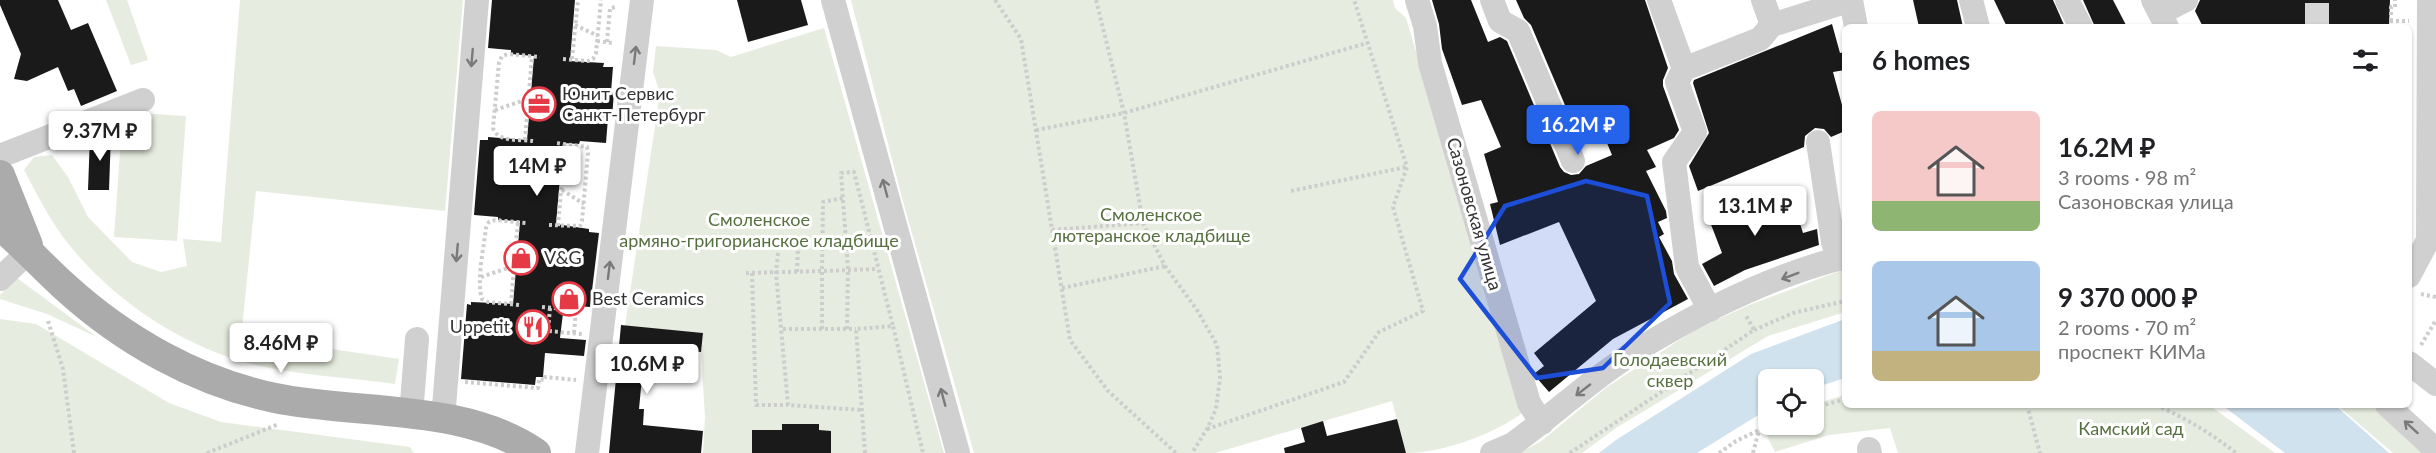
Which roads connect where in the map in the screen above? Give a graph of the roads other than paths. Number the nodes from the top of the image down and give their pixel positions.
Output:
1 (477, 0) edge
2 (642, 0) edge
3 (833, 0) edge
4 (1418, 0) edge
5 (1492, 0) edge
6 (1659, 0) edge
7 (1763, 0) edge
8 (1971, 0) edge
9 (2067, 0) edge
10 (2186, 0) edge
11 (2429, 0) edge
12 (2160, 13) edge
13 (1855, 24) edge
14 (1977, 24) edge
15 (2079, 24) edge
16 (1772, 25) junction
17 (1684, 69) junction
18 (142, 100) dead end
19 (1818, 142) dead end
20 (0, 156) edge
21 (1573, 161) dead end
22 (0, 175) edge
23 (0, 222) edge
24 (29, 251) junction
25 (1842, 258) edge
26 (0, 279) edge
27 (2413, 286) edge
28 (1710, 310) junction
29 (417, 339) dead end
30 (2414, 356) edge
31 (2436, 384) edge
32 (2389, 408) edge
33 (411, 415) junction
34 (443, 419) junction
35 (1542, 423) junction
36 (2436, 450) edge
37 (536, 453) edge
38 (587, 453) edge
39 (958, 453) edge
40 (1492, 453) edge

1 -> 34 street
38 -> 2 street
39 -> 3 street
4 - 35 street, Сазоновская улица
5 - 21 street
6 - 17 street
7 - 16 street
8 - 14 street
9 - 15 street
10 - 12 street
11 - 27 street
13 - 16 street
16 - 17 street
17 - 28 street
18 - 20 street
19 - 25 street
22 - 24 main road
23 - 24 main road
24 - 26 street
24 - 33 main road
25 -> 28 street
28 -> 35 street
29 - 33 street
30 - 31 street
36 -> 32 street
33 - 34 main road
34 - 37 main road
35 - 40 street

